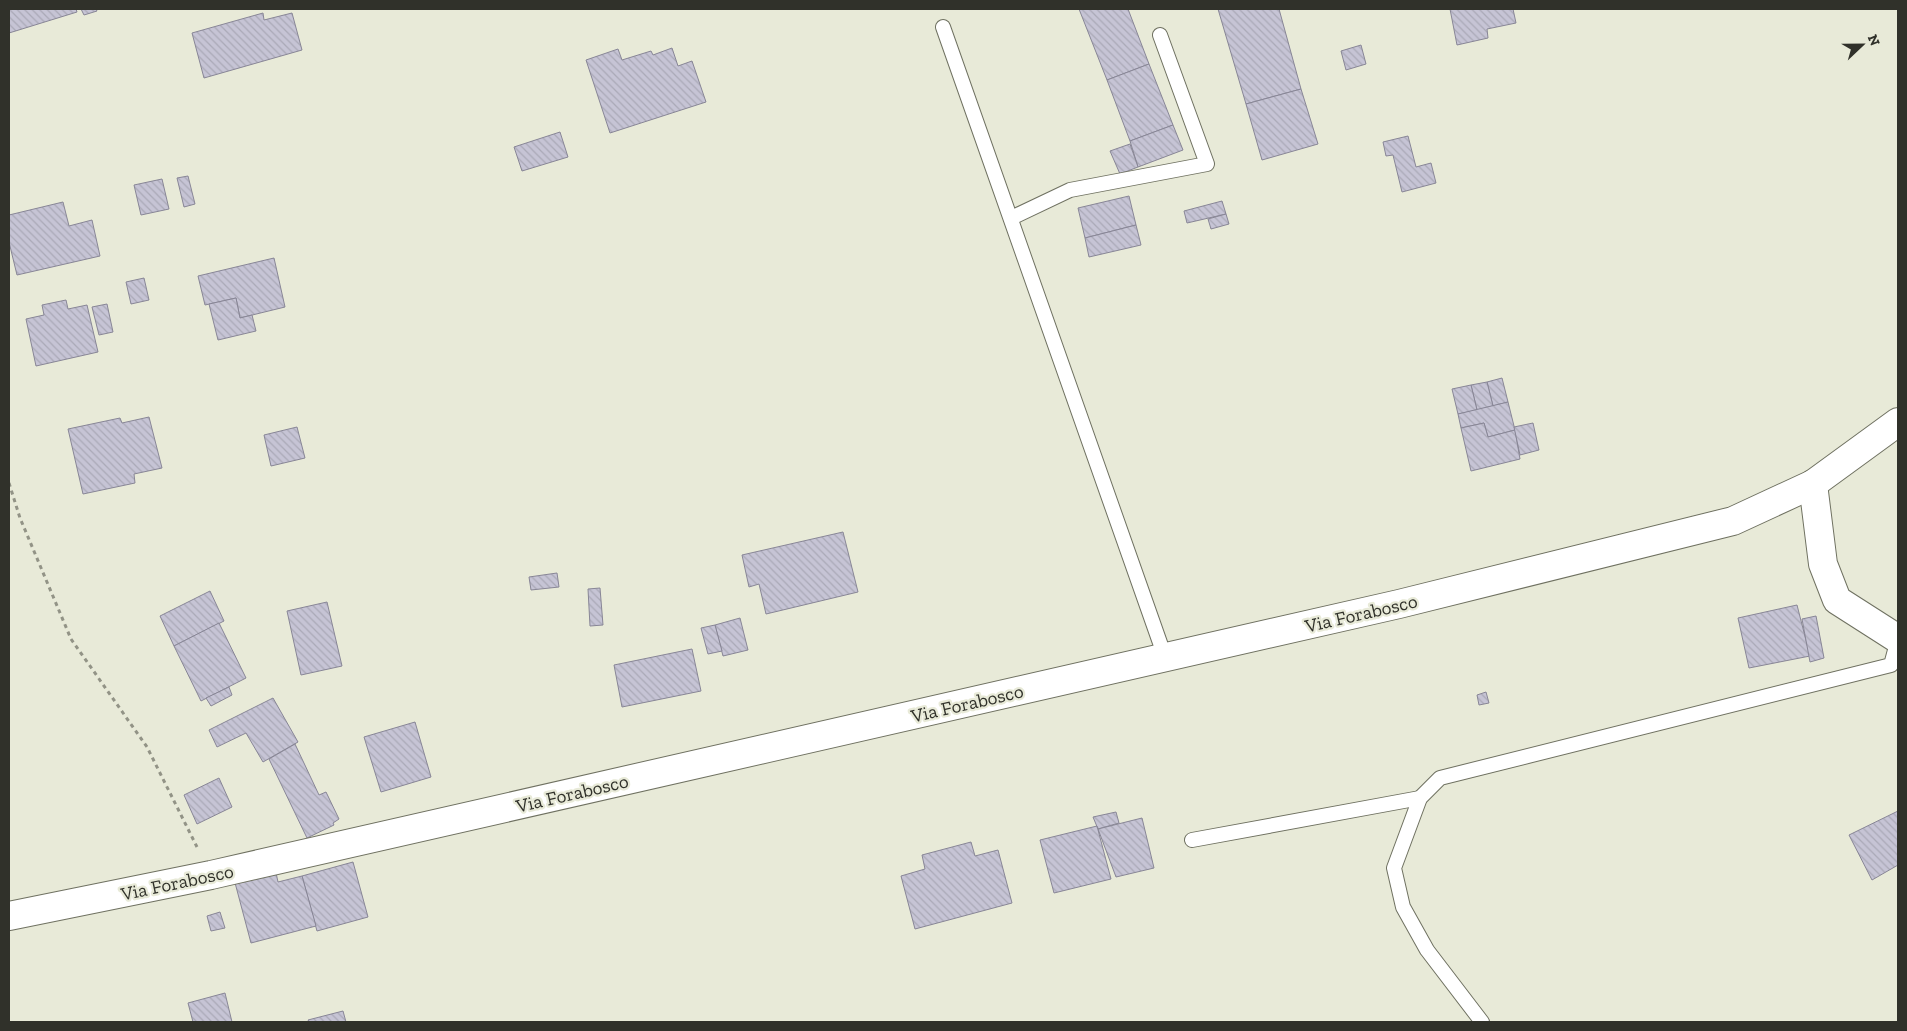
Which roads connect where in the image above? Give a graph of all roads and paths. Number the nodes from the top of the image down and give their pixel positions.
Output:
1 (943, 27) dead end
2 (1160, 35) dead end
3 (1011, 218) junction
4 (1898, 422) edge
5 (9, 483) edge
6 (1813, 484) junction
7 (1898, 639) edge
8 (1166, 658) junction
9 (1420, 798) junction
10 (1192, 840) dead end
11 (211, 875) junction
12 (9, 916) edge
13 (1482, 1022) edge

1 - 3 lane
2 - 3 lane
3 - 8 lane
4 - 6 street, Via Forabosco
5 - 11 path
6 - 7 street
6 - 8 street, Via Forabosco
7 - 9 lane
8 - 11 street, Via Forabosco
9 - 10 lane
9 - 13 lane
11 - 12 street, Via Forabosco

